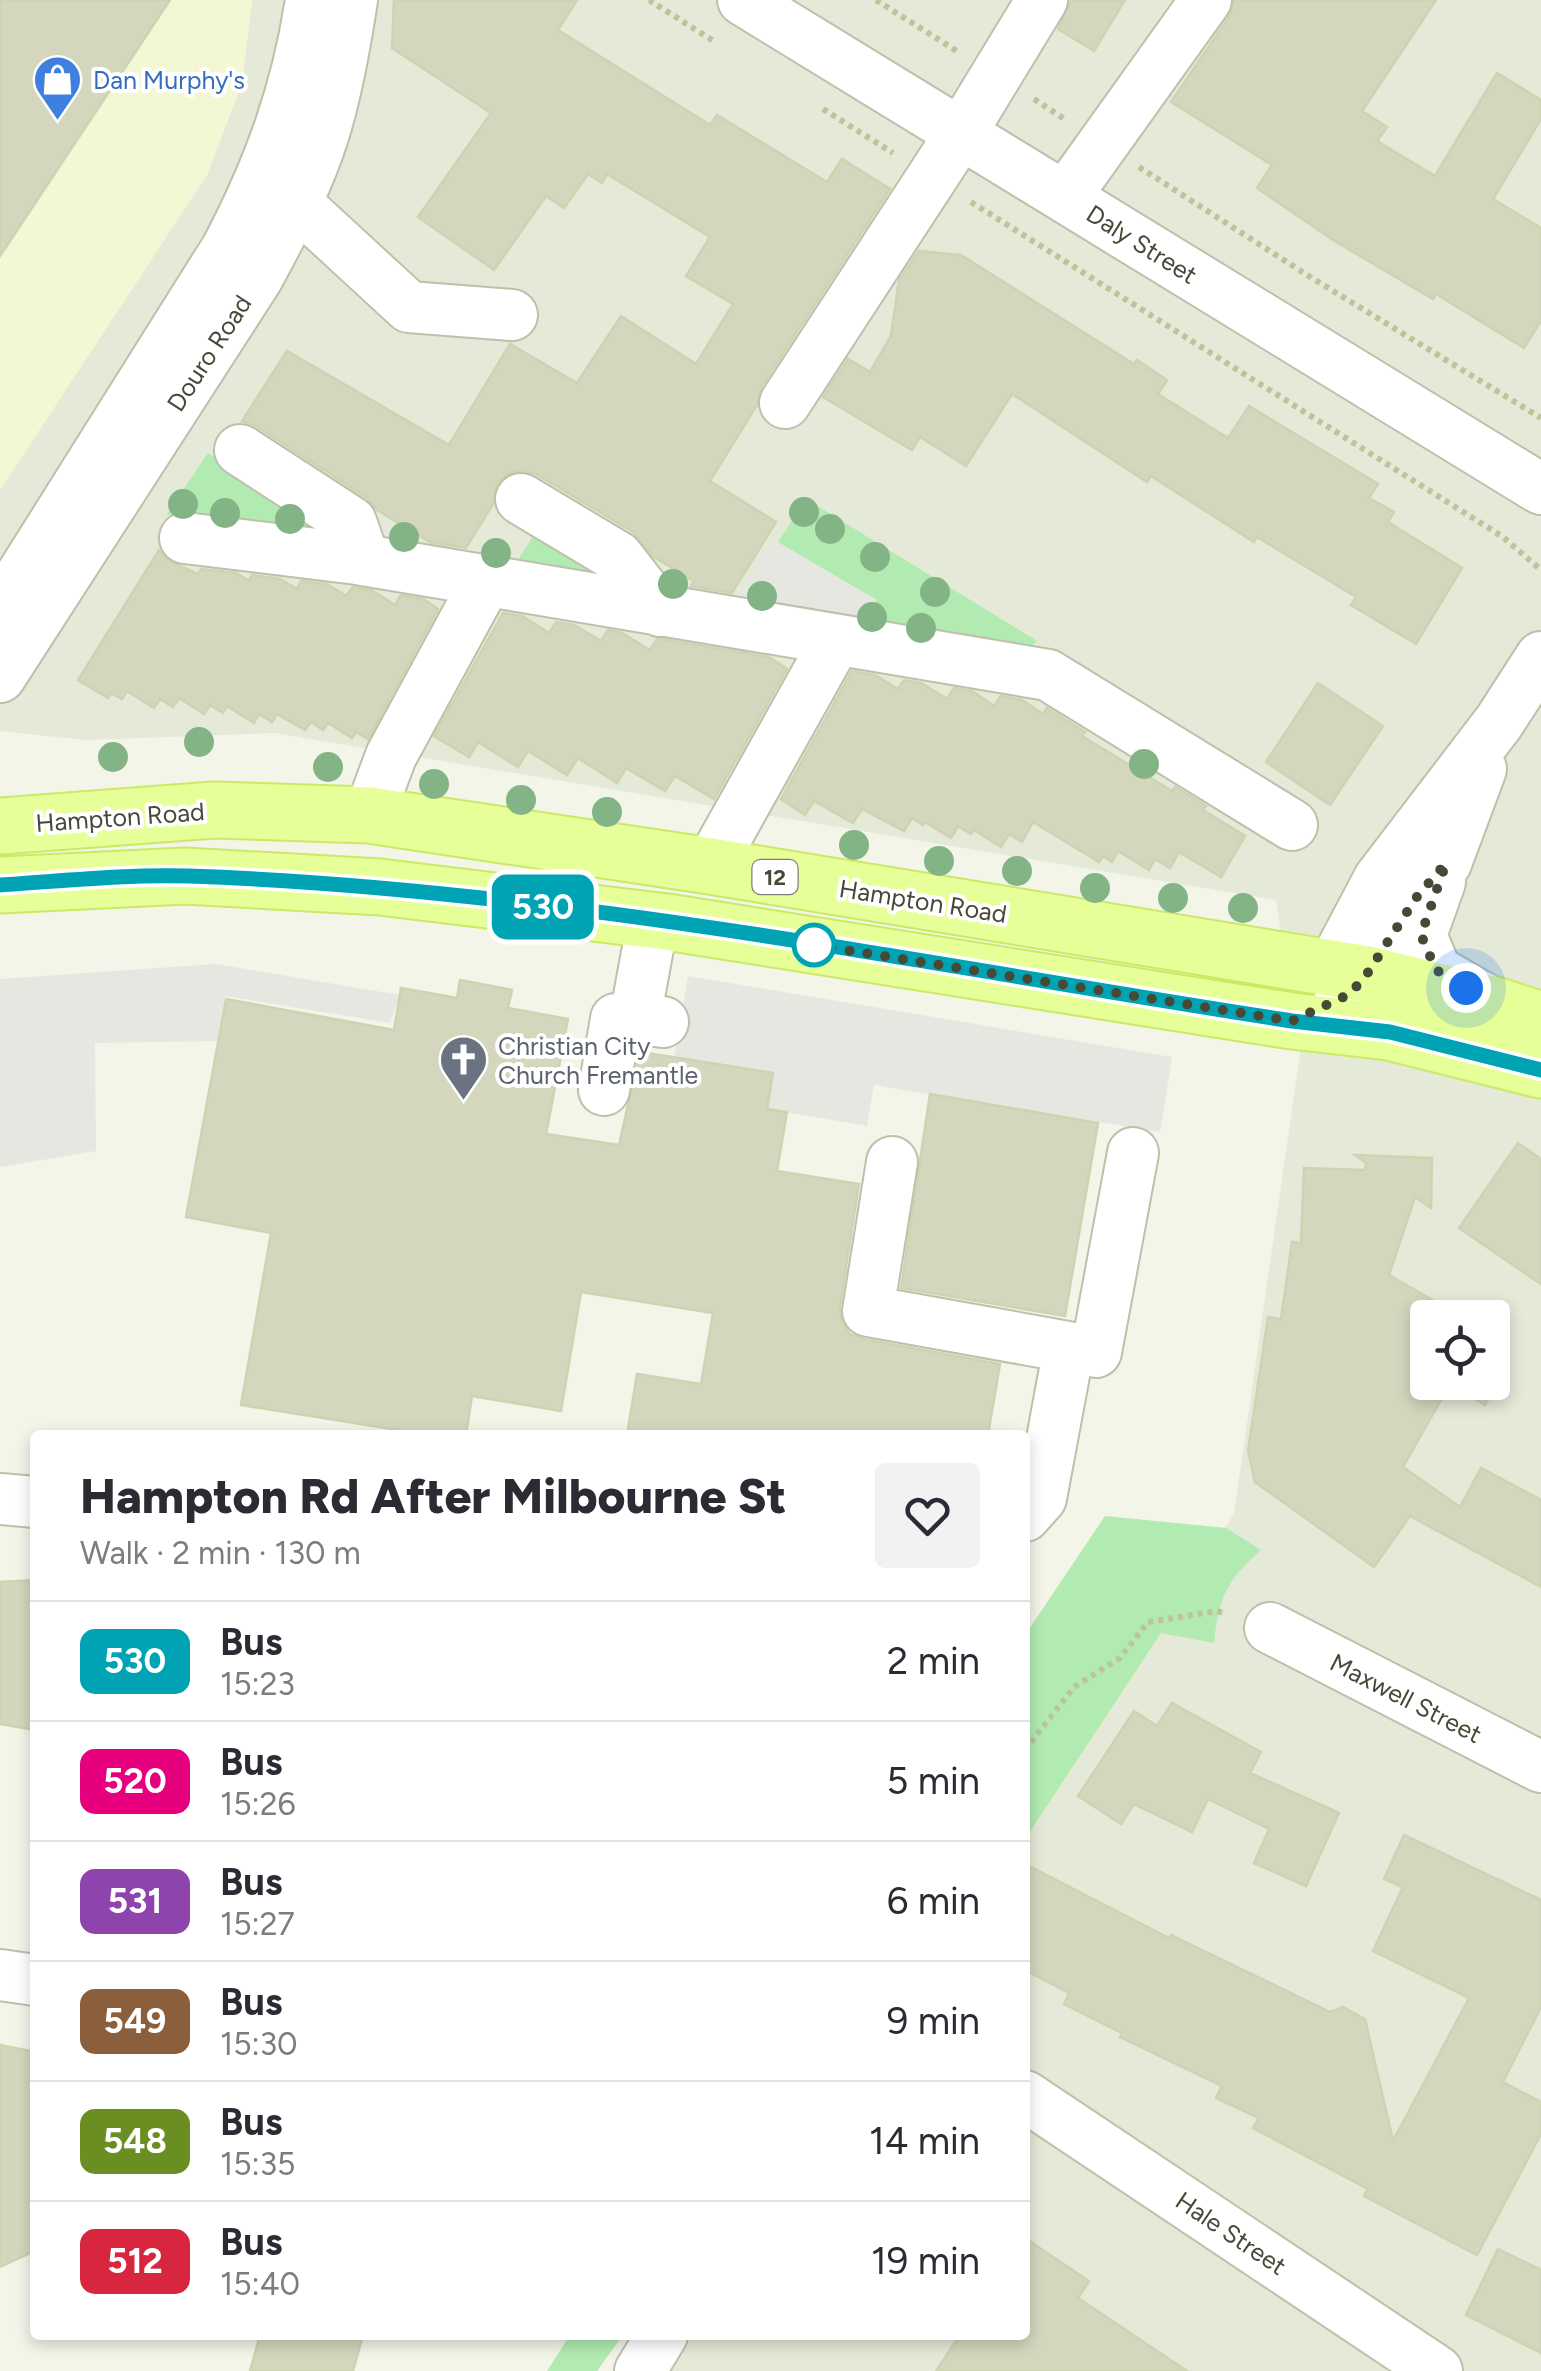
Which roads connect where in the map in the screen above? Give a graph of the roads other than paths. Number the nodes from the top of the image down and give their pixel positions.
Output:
1 (311, 0) edge
2 (352, 0) edge
3 (1042, 0) edge
4 (1206, 0) edge
5 (772, 8) edge
6 (961, 133) junction
7 (1064, 197) junction
8 (296, 202) junction
9 (512, 315) dead end
10 (785, 404) dead end
11 (240, 450) dead end
12 (1541, 489) edge
13 (521, 499) dead end
14 (185, 538) dead end
15 (357, 559) junction
16 (486, 583) junction
17 (0, 609) edge
18 (660, 611) junction
19 (834, 642) junction
20 (1541, 657) edge
21 (0, 677) edge
22 (1498, 722) junction
23 (369, 814) junction
24 (1292, 825) dead end
25 (0, 826) edge
26 (1446, 863) junction
27 (710, 866) junction
28 (0, 885) edge
29 (653, 921) junction
30 (1350, 979) junction
31 (1518, 1012) edge
32 (1292, 1021) junction
33 (1390, 1032) junction
34 (1541, 1070) edge
35 (604, 1090) dead end
36 (1133, 1153) dead end
37 (892, 1162) dead end
38 (1070, 1348) junction
39 (0, 1499) edge
40 (30, 1502) edge
41 (1030, 1510) edge
42 (1270, 1628) road end
43 (1541, 1767) edge
44 (0, 1975) edge
45 (30, 1979) edge
46 (1030, 2099) edge
47 (1437, 2371) edge

1 - 17 street, Douro Road
2 - 8 street, Douro Road
3 - 6 street
4 - 7 street
5 - 6 street, Daly Street
6 - 7 street, Daly Street
6 - 10 street
7 - 12 street, Daly Street
8 - 9 street
8 - 21 street, Douro Road
11 - 15 street
13 - 18 street
14 - 15 street
15 - 16 street
16 - 18 street
16 - 23 street
18 - 19 street
19 - 24 street
19 - 27 street
20 - 22 street
22 - 26 street
22 - 30 street
23 - 25 main road, Hampton Road / 12
23 - 27 main road, Hampton Road / 12
26 - 30 street
26 - 31 street
27 - 30 main road, Hampton Road / 12
28 - 29 main road
29 - 32 main road
29 - 35 street
30 - 31 main road, Hampton Road / 12
30 - 32 street
30 - 33 street
32 - 33 main road
33 - 34 main road
36 - 38 street
37 - 38 street
38 - 41 street
39 - 40 street
42 - 43 street, Maxwell Street
44 - 45 street
46 - 47 street, Hale Street

